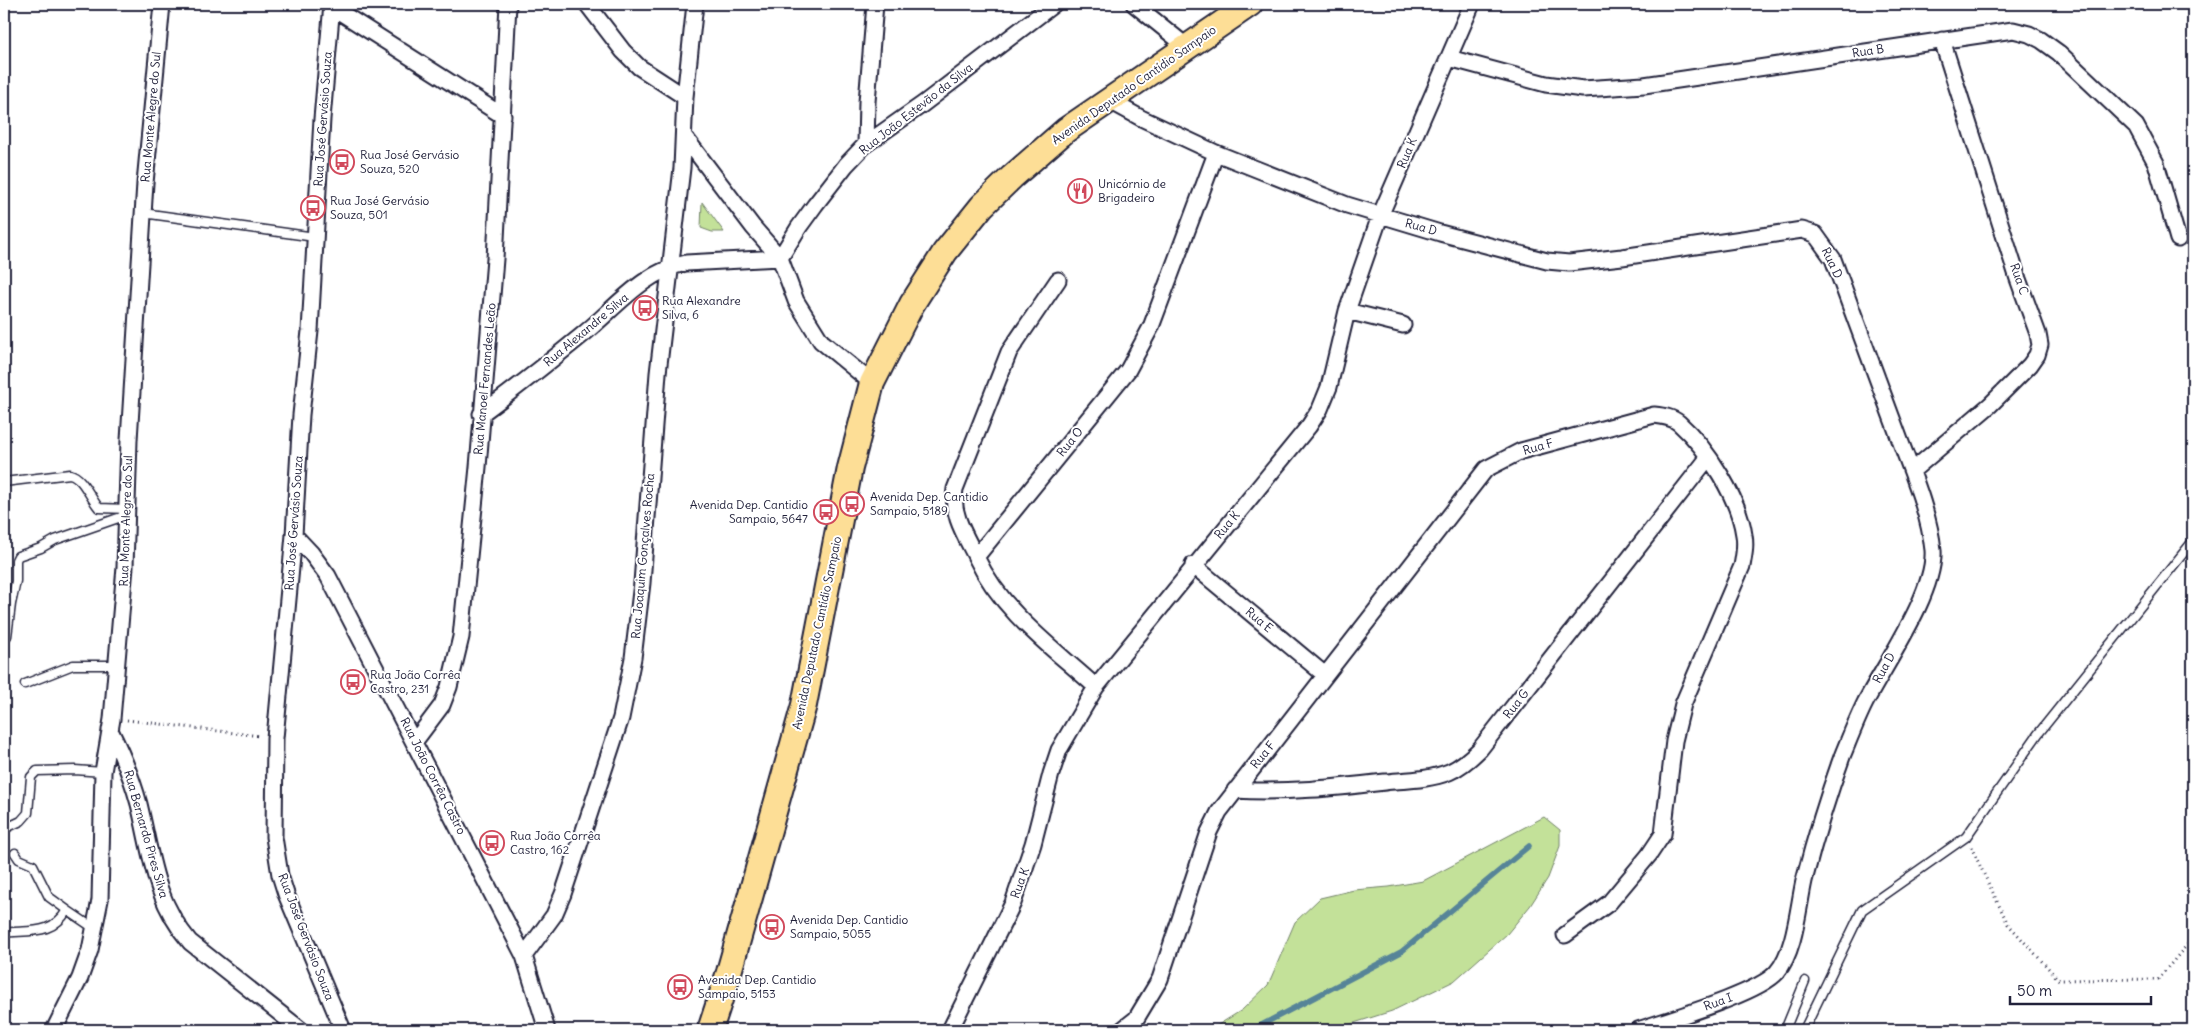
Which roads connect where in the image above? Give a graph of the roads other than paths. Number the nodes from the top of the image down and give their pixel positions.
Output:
1 (162, 4) edge
2 (508, 4) edge
3 (588, 4) edge
4 (695, 4) edge
5 (875, 4) edge
6 (1054, 4) edge
7 (1134, 4) edge
8 (1250, 4) edge
9 (1472, 4) edge
10 (332, 5) edge
11 (1942, 40) junction
12 (1186, 46) junction
13 (1449, 58) junction
14 (686, 98) junction
15 (1110, 101) junction
16 (503, 116) junction
17 (684, 136) junction
18 (866, 144) junction
19 (1216, 153) junction
20 (143, 213) junction
21 (1380, 216) junction
22 (315, 237) junction
23 (2178, 240) dead end
24 (780, 258) junction
25 (672, 266) junction
26 (1058, 280) dead end
27 (1347, 311) junction
28 (1403, 325) dead end
29 (872, 383) junction
30 (481, 414) junction
31 (1708, 458) junction
32 (1912, 471) junction
33 (4, 482) edge
34 (127, 512) junction
35 (294, 535) junction
36 (2193, 541) edge
37 (976, 557) junction
38 (1193, 566) junction
39 (7, 636) dead end
40 (116, 665) junction
41 (1325, 675) junction
42 (25, 684) dead end
43 (1096, 687) junction
44 (111, 724) junction
45 (415, 741) junction
46 (103, 772) junction
47 (1235, 790) junction
48 (4, 829) edge
49 (15, 853) dead end
50 (67, 910) junction
51 (95, 929) junction
52 (4, 933) edge
53 (1566, 935) dead end
54 (524, 956) junction
55 (1768, 980) joint
56 (1805, 982) dead end
57 (54, 1030) edge
58 (301, 1030) edge
59 (343, 1030) edge
60 (548, 1030) edge
61 (710, 1030) edge
62 (950, 1030) edge
63 (1122, 1030) edge
64 (1638, 1030) edge
65 (1786, 1030) edge
66 (1804, 1030) edge

1 - 20 street, Rua Monte Alegre do Sul
2 - 16 street, Rua Manoel Fernandes Leão
3 - 14 street
4 - 14 street, Rua Joaquim Gonçalves Rocha
5 - 18 street
6 - 18 street, Rua João Estevão da Silva
7 - 12 street
8 - 12 main road, Avenida Deputado Cantídio Sampaio
9 - 13 street, Rua K
10 - 16 street
10 - 22 street, Rua José Gervásio Souza
11 - 13 street, Rua B
11 - 23 street, Rua B
11 - 32 street, Rua C
12 - 15 main road, Avenida Deputado Cantídio Sampaio
13 - 21 street, Rua K
14 - 17 street, Rua Joaquim Gonçalves Rocha
15 - 19 street, Rua D
15 - 29 main road, Avenida Deputado Cantídio Sampaio
16 - 30 street, Rua Manoel Fernandes Leão
17 - 24 street
17 - 25 street, Rua Joaquim Gonçalves Rocha
18 - 24 street, Rua João Estevão da Silva
19 - 21 street, Rua D
19 - 37 street, Rua O
20 - 22 lane
20 - 34 street, Rua Monte Alegre do Sul
21 - 27 street, Rua K
21 - 32 street, Rua D
22 - 35 street, Rua José Gervásio Souza
24 - 25 street, Rua Alexandre Silva
24 - 29 street
25 - 30 street, Rua Alexandre Silva
25 - 54 street, Rua Joaquim Gonçalves Rocha
26 - 37 street
27 - 28 street
27 - 38 street, Rua K
29 - 61 main road, Avenida Deputado Cantídio Sampaio
30 - 45 street, Rua Manoel Fernandes Leão
31 - 41 street, Rua F
31 - 47 street, Rua G
31 - 53 street, Rua F
32 - 55 street, Rua D
33 - 34 lane
34 - 39 lane
34 - 40 street, Rua Monte Alegre do Sul
35 - 45 street, Rua João Corrêa Castro
35 - 59 street, Rua José Gervásio Souza
36 - 66 lane
37 - 43 street
38 - 41 street, Rua E
38 - 43 street, Rua K
40 - 42 lane
40 - 44 street, Rua Monte Alegre do Sul
41 - 47 street, Rua F
43 - 62 street, Rua K
44 - 46 street, Rua Monte Alegre do Sul
44 - 58 street, Rua Bernardo Pires Silva
45 - 54 street, Rua João Corrêa Castro
46 - 48 lane
46 - 51 street, Rua Monte Alegre do Sul
47 - 63 street, Rua F
49 - 50 lane
50 - 51 lane
50 - 52 lane
51 - 57 street, Rua Monte Alegre do Sul
54 - 60 street, Rua João Corrêa Castro
55 - 64 street, Rua I
56 - 65 lane

